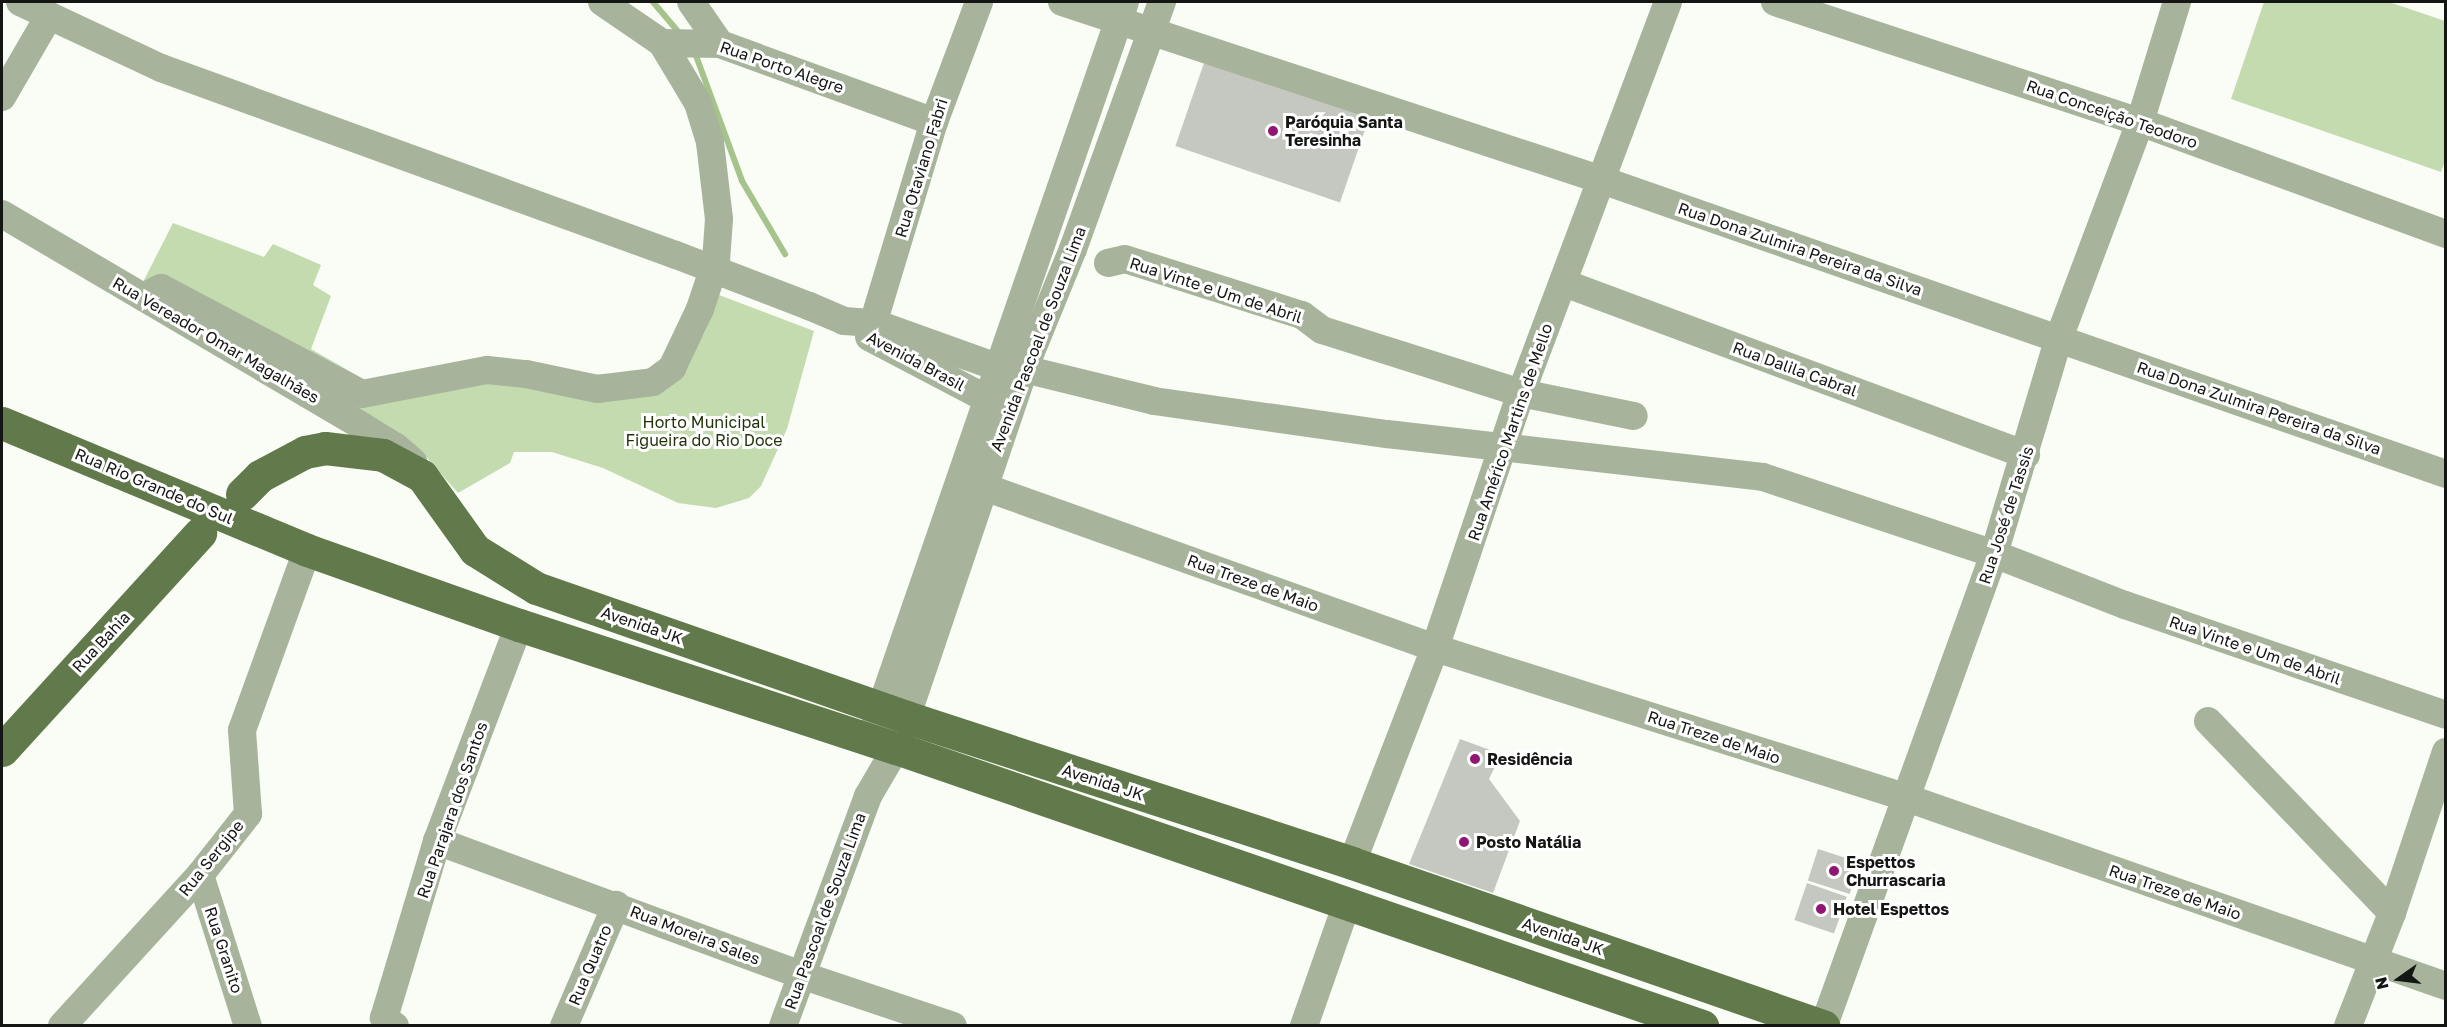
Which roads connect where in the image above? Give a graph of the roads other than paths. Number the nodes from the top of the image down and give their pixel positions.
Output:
1 (20, 2) edge
2 (602, 2) edge
3 (691, 2) edge
4 (979, 2) edge
5 (1062, 2) edge
6 (1162, 2) edge
7 (1668, 2) edge
8 (1775, 2) edge
9 (2177, 2) edge
10 (1122, 12) edge
11 (49, 15) junction
12 (1152, 31) junction
13 (662, 43) junction
14 (720, 44) junction
15 (2, 97) edge
16 (934, 122) junction
17 (2140, 122) junction
18 (1599, 179) junction
19 (2, 214) edge
20 (2445, 234) edge
21 (1043, 239) junction
22 (1073, 249) junction
23 (1564, 283) junction
24 (143, 297) junction
25 (871, 330) junction
26 (2059, 339) junction
27 (1012, 368) junction
28 (1521, 393) junction
29 (989, 400) junction
30 (1634, 416) dead end
31 (3, 427) edge
32 (1503, 446) junction
33 (2026, 455) junction
34 (2445, 474) edge
35 (422, 476) junction
36 (972, 482) junction
37 (242, 494) dead end
38 (200, 533) dead end
39 (307, 550) junction
40 (1994, 555) junction
41 (519, 625) junction
42 (1435, 648) junction
43 (2445, 715) edge
44 (2208, 721) dead end
45 (888, 728) junction
46 (2, 750) edge
47 (2445, 752) edge
48 (1904, 796) junction
49 (437, 841) junction
50 (1352, 863) junction
51 (200, 875) junction
52 (1347, 903) junction
53 (616, 905) junction
54 (2392, 913) junction
55 (2371, 960) junction
56 (801, 975) junction
57 (2445, 986) edge
58 (390, 1022) edge
59 (1824, 1025) edge
60 (62, 1026) edge
61 (248, 1026) edge
62 (564, 1026) edge
63 (783, 1026) edge
64 (953, 1026) edge
65 (1304, 1026) edge
66 (1702, 1026) edge
67 (2348, 1026) edge

1 - 11 street
2 - 13 street
3 - 14 street
4 - 16 street, Rua Otaviano Fabri
5 - 10 street, Rua Dona Zulmira Pereira da Silva
6 - 12 street, Avenida Pascoal de Souza Lima
7 - 18 street, Rua Américo Martins de Mello
8 - 17 street, Rua Conceição Teodoro
9 - 17 street, Rua José de Tassis
10 - 12 street, Rua Dona Zulmira Pereira da Silva
10 - 21 street, Avenida Pascoal de Souza Lima
11 - 15 street
11 - 25 street, bridge
12 - 18 street, Rua Dona Zulmira Pereira da Silva
12 - 22 street, Avenida Pascoal de Souza Lima
13 - 14 street, Rua Porto Alegre
13 - 24 street
14 - 16 street, Rua Porto Alegre
16 - 25 street, Rua Otaviano Fabri
17 - 20 street, Rua Conceição Teodoro
17 - 26 street, Rua José de Tassis
18 - 23 street, Rua Américo Martins de Mello
18 - 26 street, Rua Dona Zulmira Pereira da Silva
19 - 24 street, Rua Vereador Omar Magalhães
21 - 22 street, Rua Vinte e Um de Abril
21 - 27 street, Avenida Pascoal de Souza Lima
22 - 27 street, Avenida Pascoal de Souza Lima
22 - 28 street, Rua Vinte e Um de Abril
23 - 28 street, Rua Américo Martins de Mello
23 - 33 street, Rua Dalila Cabral
24 - 35 street, Rua Vereador Omar Magalhães
25 - 27 street, Rua Vinte e Um de Abril
25 - 29 street, Avenida Brasil
26 - 33 street, Rua José de Tassis
26 - 34 street, Rua Dona Zulmira Pereira da Silva
27 - 29 street, Avenida Pascoal de Souza Lima
27 - 32 street, Rua Vinte e Um de Abril
27 - 36 street, Avenida Pascoal de Souza Lima
28 - 30 street, Rua Vinte e Um de Abril
28 - 32 street, Rua Américo Martins de Mello
29 - 36 street, Avenida Pascoal de Souza Lima
31 - 39 main road, Rua Rio Grande do Sul
32 - 40 street, Rua Vinte e Um de Abril
32 - 42 street, Rua Américo Martins de Mello
33 - 40 street, Rua José de Tassis
35 - 37 main road
35 - 45 main road, Avenida JK
36 - 42 street, Rua Treze de Maio
36 - 45 street, Avenida Pascoal de Souza Lima
38 - 46 main road, Rua Bahia
39 - 41 main road, Avenida JK
39 - 51 street, Rua Sergipe
40 - 43 street, Rua Vinte e Um de Abril
40 - 48 street, Rua José de Tassis
41 - 45 main road, Avenida JK
41 - 49 street, Rua Parajara dos Santos
42 - 48 street, Rua Treze de Maio
42 - 50 street, Rua Américo Martins de Mello
44 - 54 street
45 - 50 main road, Avenida JK
45 - 52 main road, Avenida JK
45 - 56 street, Rua Pascoal de Souza Lima
47 - 54 street
48 - 55 street, Rua Treze de Maio
48 - 59 street, Rua José de Tassis
49 - 53 street, Rua Moreira Sales
49 - 58 street, Rua Parajara dos Santos
50 - 59 main road, Avenida JK
51 - 60 street, Rua Sergipe
51 - 61 street, Rua Granito
52 - 65 street
52 - 66 main road, Avenida JK
53 - 56 street, Rua Moreira Sales
53 - 62 street, Rua Quatro
54 - 55 street
55 - 57 street, Rua Treze de Maio
55 - 67 street
56 - 63 street, Rua Pascoal de Souza Lima
56 - 64 street, Rua Moreira Sales

